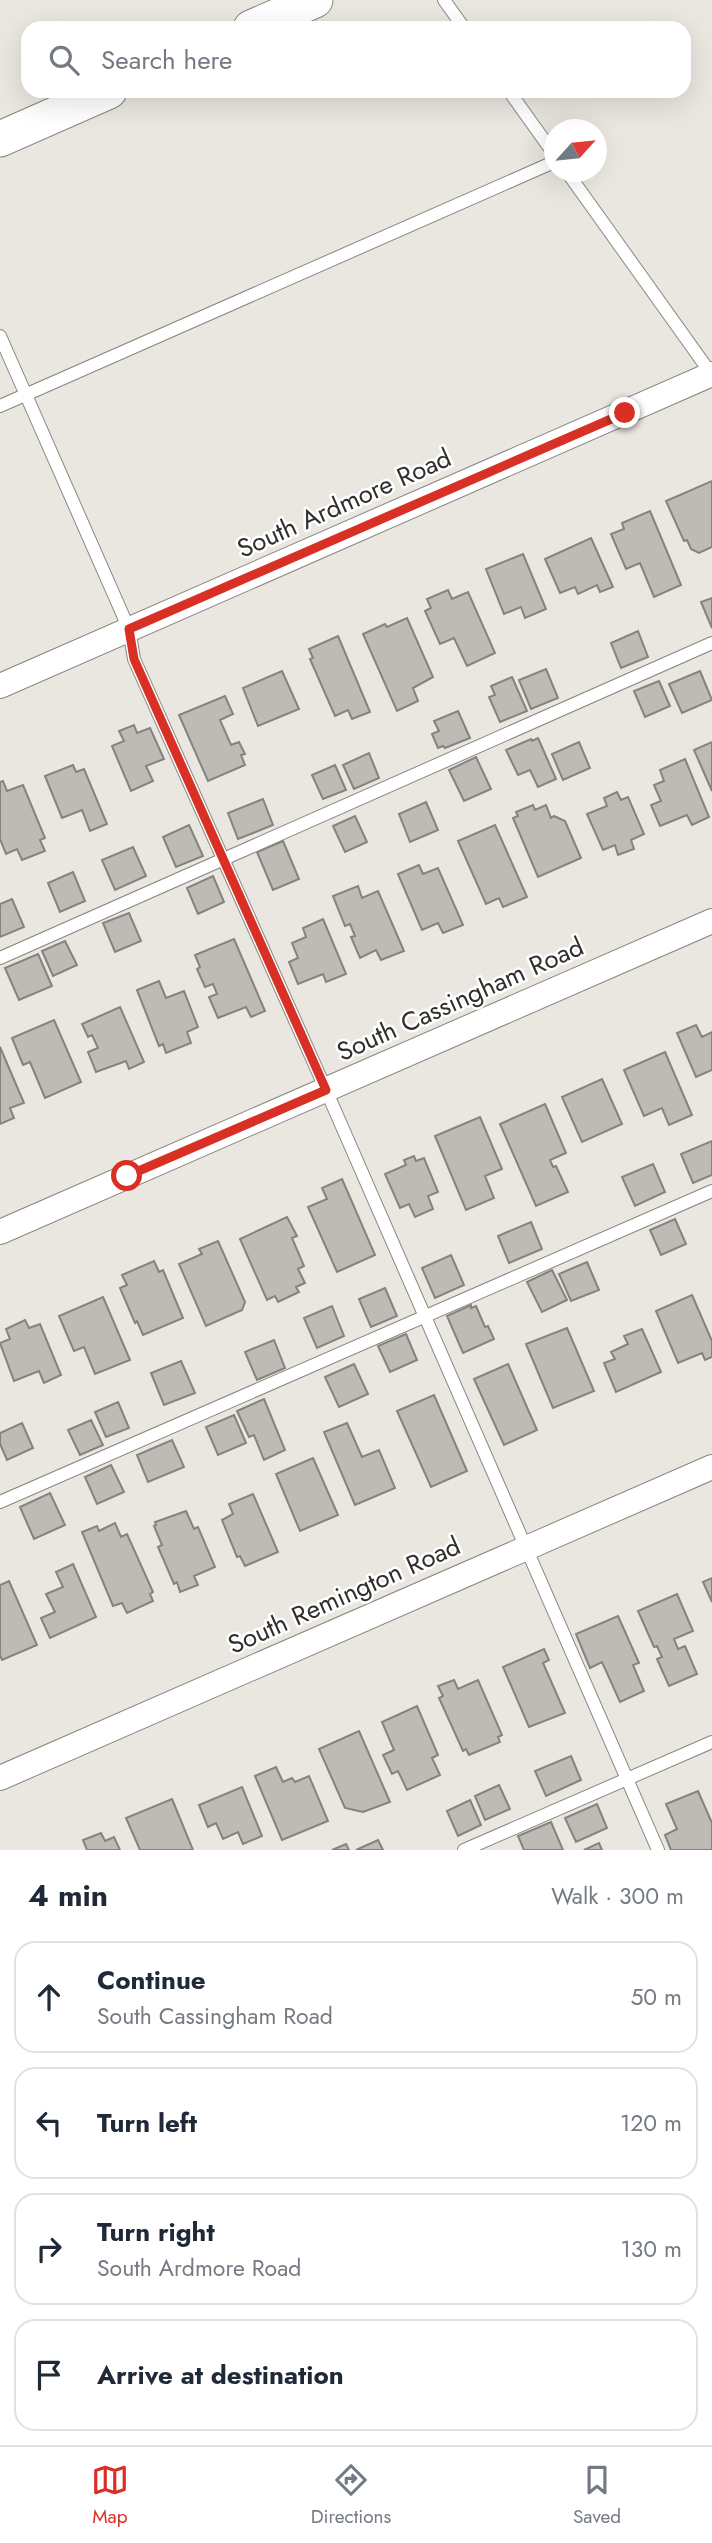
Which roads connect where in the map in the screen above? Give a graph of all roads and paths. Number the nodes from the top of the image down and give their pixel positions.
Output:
1 (314, 0) edge
2 (444, 0) edge
3 (267, 21) edge
4 (459, 21) edge
5 (93, 98) edge
6 (514, 98) edge
7 (0, 139) edge
8 (544, 140) edge
9 (544, 167) edge
10 (574, 182) edge
11 (0, 336) edge
12 (712, 375) edge
13 (25, 395) junction
14 (0, 406) edge
15 (129, 629) junction
16 (712, 643) edge
17 (0, 686) edge
18 (222, 860) junction
19 (712, 921) edge
20 (0, 958) edge
21 (326, 1090) junction
22 (712, 1191) edge
23 (0, 1232) edge
24 (425, 1317) junction
25 (712, 1467) edge
26 (0, 1502) edge
27 (526, 1548) junction
28 (712, 1742) edge
29 (0, 1778) edge
30 (627, 1779) junction
31 (464, 1850) edge
32 (658, 1850) edge

1 - 3 street
2 - 4 lane
5 - 7 street
6 - 8 lane
9 - 13 lane
10 - 12 lane
11 - 13 lane
12 - 15 street, South Ardmore Road
13 - 14 lane
13 - 15 lane
15 - 17 street, South Ardmore Road
15 - 18 lane
16 - 18 lane
18 - 20 lane
18 - 21 lane
19 - 21 street, South Cassingham Road
21 - 23 street, South Cassingham Road
21 - 24 lane
22 - 24 lane
24 - 26 lane
24 - 27 lane
25 - 27 street, South Remington Road
27 - 29 street, South Remington Road
27 - 30 lane
28 - 30 lane
30 - 31 lane
30 - 32 lane

